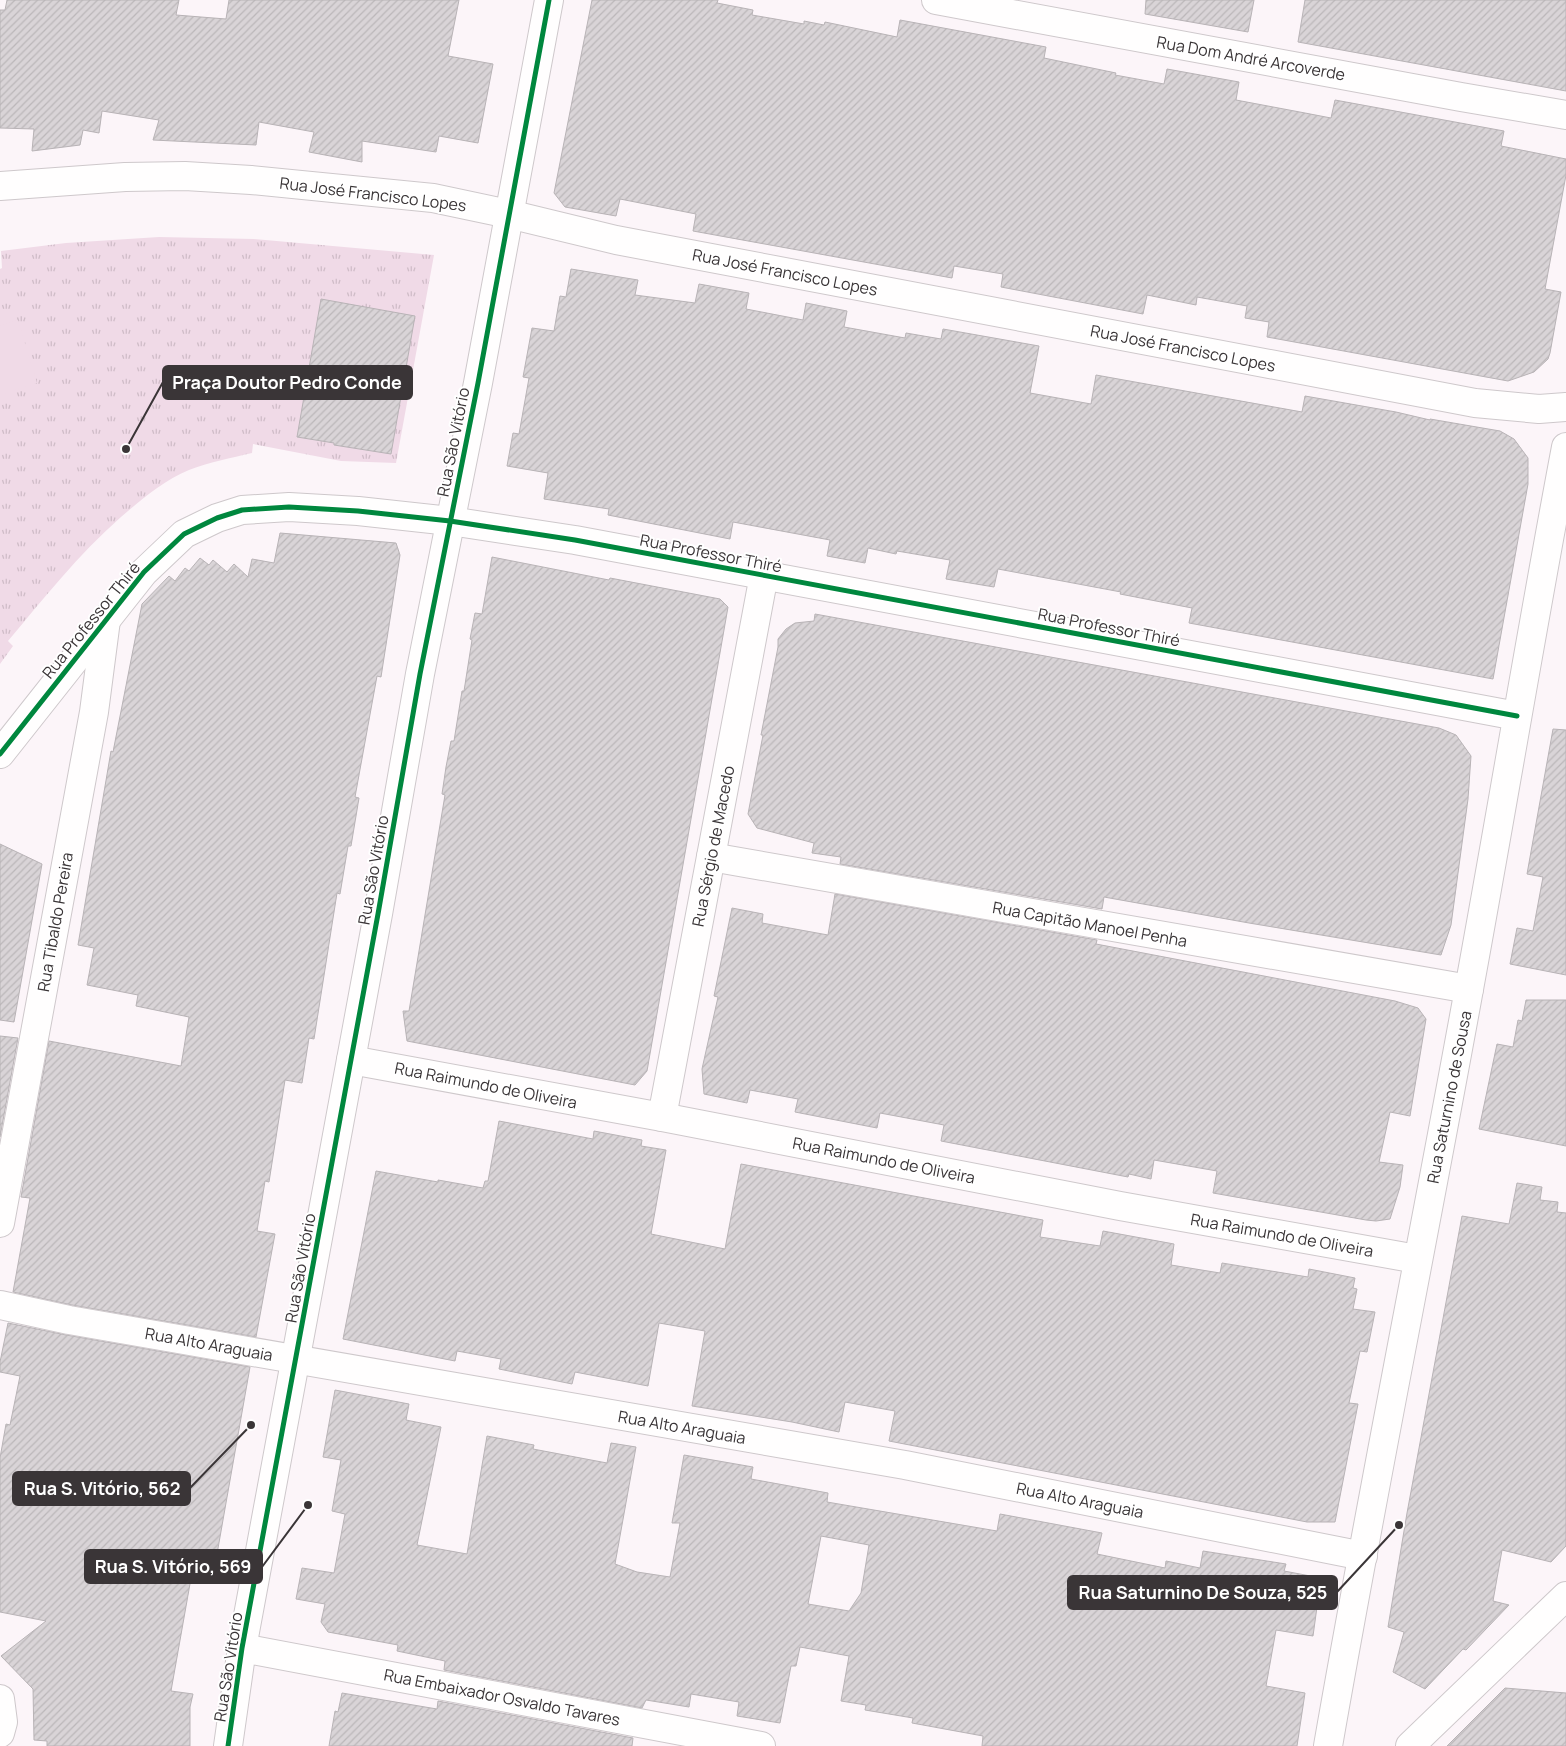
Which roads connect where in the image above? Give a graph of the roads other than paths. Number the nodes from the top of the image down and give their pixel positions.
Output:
1 (549, 0) edge
2 (936, 0) edge
3 (1566, 115) edge
4 (0, 186) edge
5 (509, 214) junction
6 (1566, 407) edge
7 (1566, 447) edge
8 (450, 521) junction
9 (764, 575) junction
10 (106, 620) junction
11 (1517, 716) junction
12 (0, 754) edge
13 (711, 857) junction
14 (1469, 989) junction
15 (351, 1060) junction
16 (662, 1117) junction
17 (0, 1222) edge
18 (1418, 1259) junction
19 (0, 1305) edge
20 (296, 1359) junction
21 (1363, 1556) junction
22 (1566, 1596) edge
23 (242, 1648) junction
24 (0, 1699) edge
25 (0, 1733) edge
26 (228, 1746) edge
27 (761, 1746) edge
28 (1328, 1746) edge
29 (1410, 1746) edge

1 - 5 street, Rua São Vitório
2 - 3 street, Rua Dom André Arcoverde
4 - 5 street, Rua José Francisco Lopes
5 - 6 street, Rua José Francisco Lopes
5 - 8 street, Rua São Vitório
7 - 11 street, Rua Saturnino de Sousa
8 - 9 street, Rua Professor Thiré
8 - 10 street, Rua Professor Thiré
8 - 15 street, Rua São Vitório
9 - 11 street, Rua Professor Thiré
9 - 13 street, Rua Sérgio de Macedo
10 - 12 street, Rua Professor Thiré
10 - 17 street, Rua Tibaldo Pereira
11 - 14 street, Rua Saturnino de Sousa
13 - 14 street, Rua Capitão Manoel Penha
13 - 16 street, Rua Sérgio de Macedo
14 - 18 street, Rua Saturnino de Sousa
15 - 16 street, Rua Raimundo de Oliveira
15 - 20 street, Rua São Vitório
16 - 18 street, Rua Raimundo de Oliveira
18 - 21 street, Rua Saturnino de Sousa
19 - 20 street, Rua Alto Araguaia
20 - 21 street, Rua Alto Araguaia
20 - 23 street, Rua São Vitório
21 - 28 street, Rua Saturnino de Sousa
22 - 29 street
23 - 26 street, Rua São Vitório
23 - 27 street, Rua Embaixador Osvaldo Tavares
24 - 25 street

